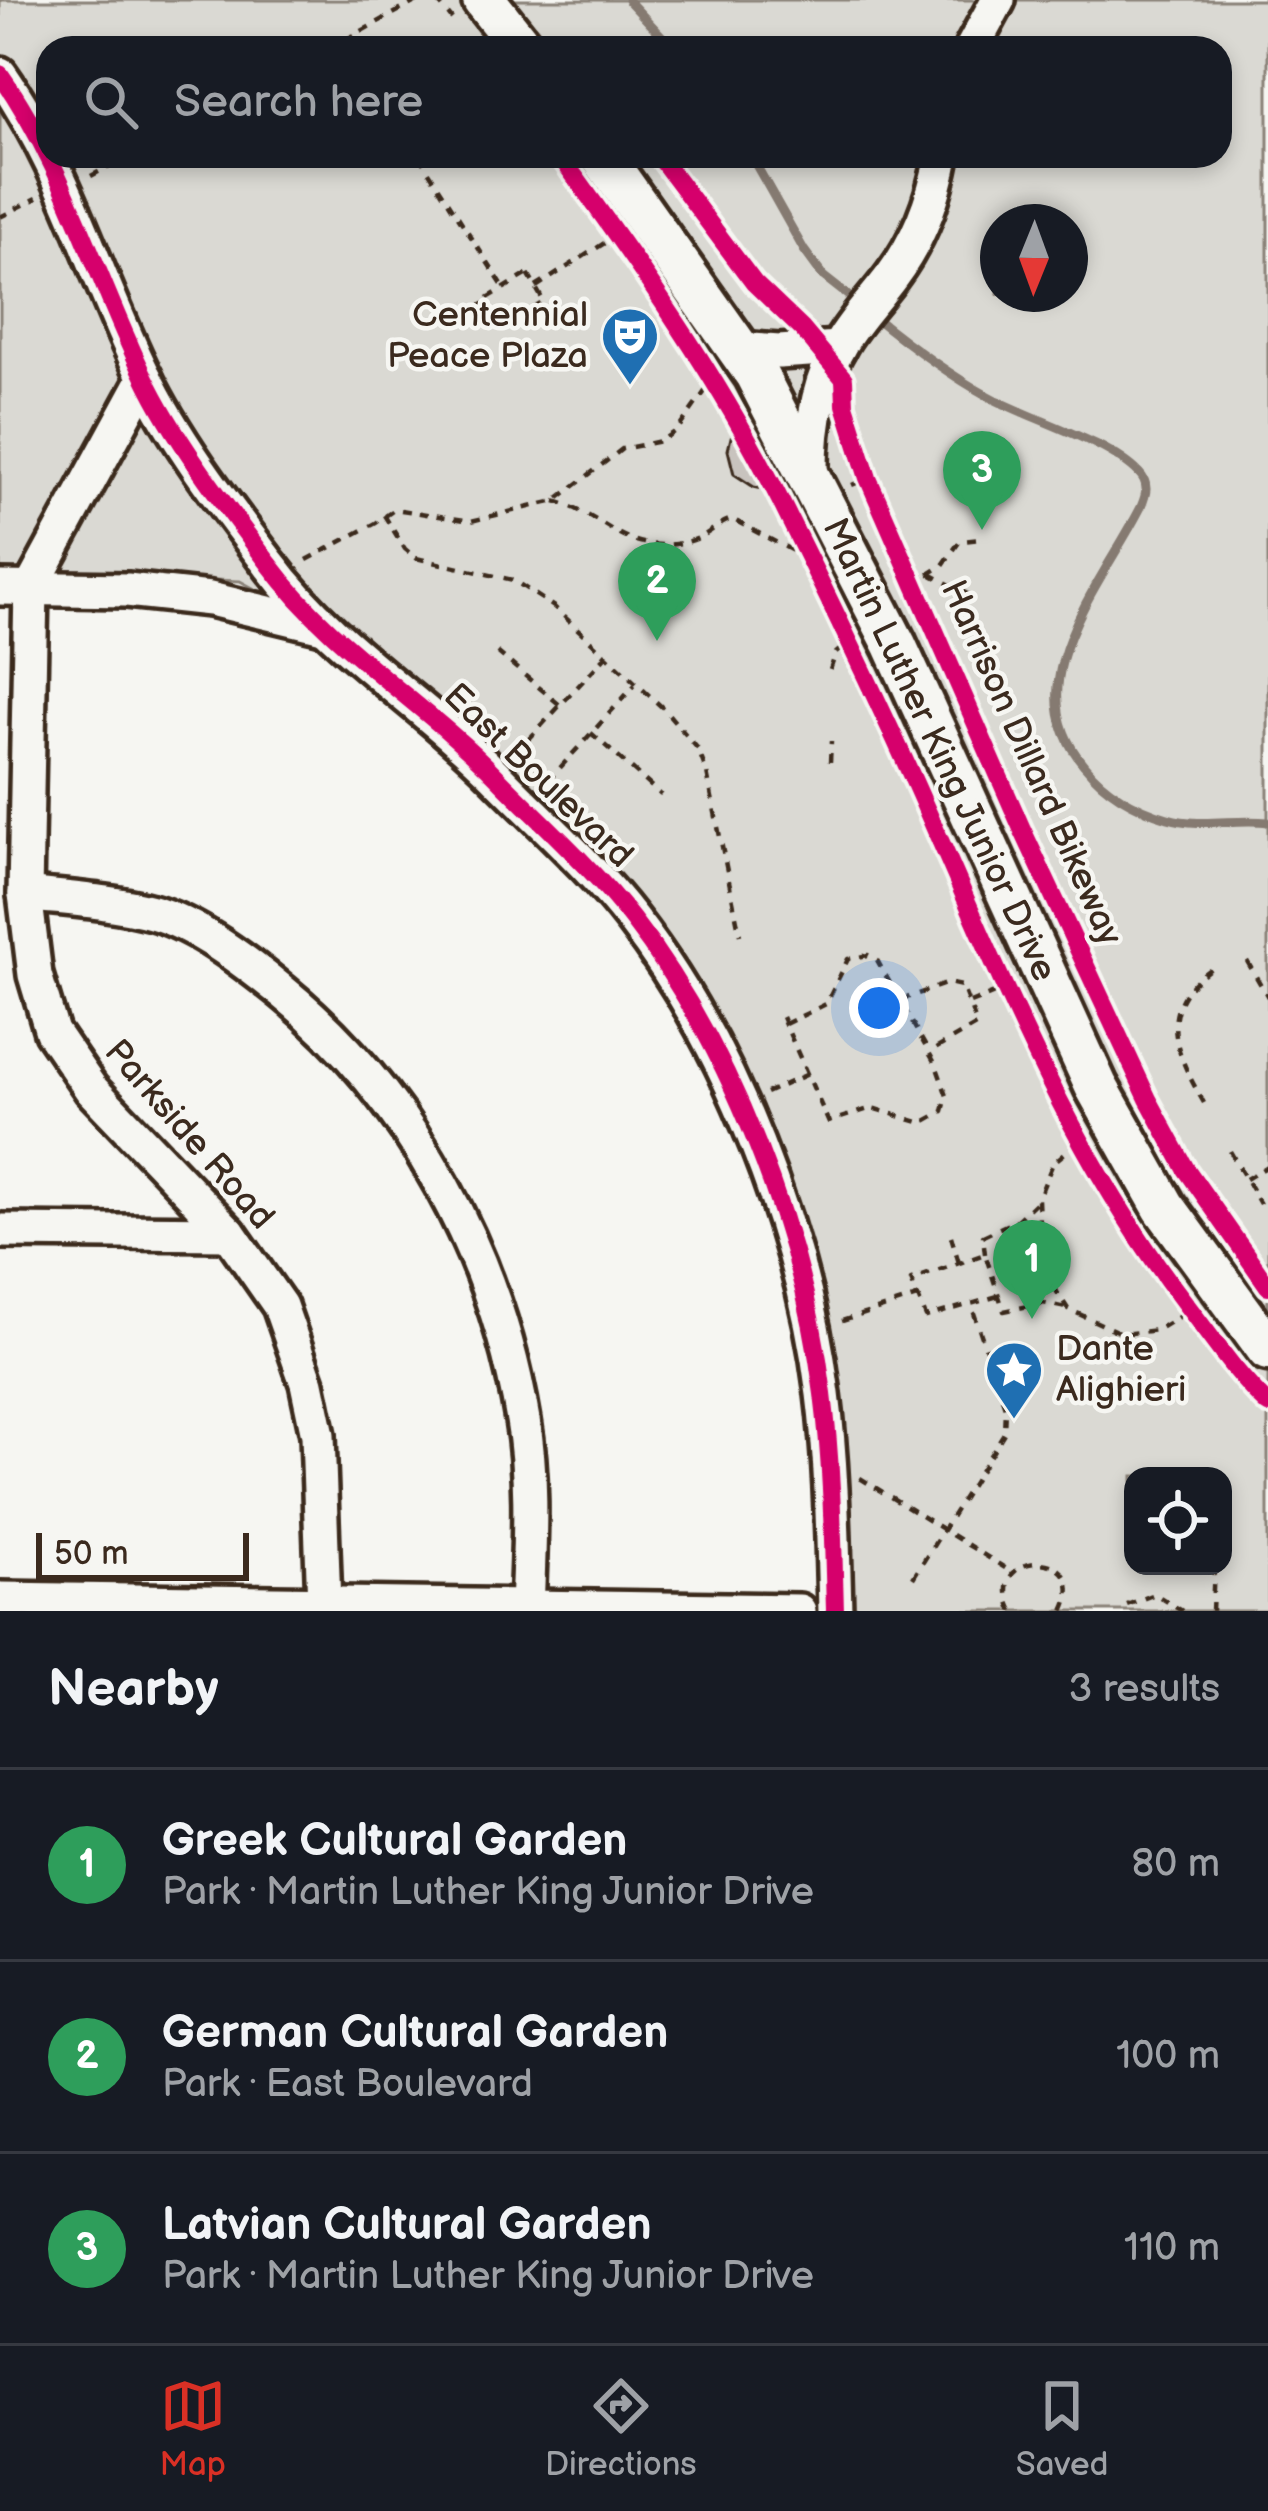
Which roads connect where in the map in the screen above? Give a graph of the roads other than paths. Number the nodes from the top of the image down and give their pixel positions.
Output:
1 (484, 0) edge
2 (998, 0) edge
3 (512, 36) edge
4 (978, 36) edge
5 (0, 74) edge
6 (36, 139) edge
7 (52, 168) edge
8 (589, 168) edge
9 (939, 168) edge
10 (844, 338) junction
11 (739, 349) junction
12 (145, 378) junction
13 (829, 483) junction
14 (16, 588) edge
15 (325, 627) junction
16 (26, 894) junction
17 (0, 1231) edge
18 (229, 1233) junction
19 (1268, 1349) edge
20 (0, 1599) edge
21 (324, 1604) junction
22 (240, 1607) edge
23 (363, 1608) edge
24 (527, 1610) edge
25 (800, 1611) edge
26 (835, 1611) edge

1 - 3 main road
2 - 4 street
5 - 6 street, East Boulevard
7 - 12 street, East Boulevard
8 - 11 main road, Martin Luther King Junior Drive
9 - 10 street
10 - 11 street
10 - 13 street
11 - 13 main road, Martin Luther King Junior Drive
12 - 14 street, Parkside Road
12 - 15 street, East Boulevard
13 - 19 main road, Martin Luther King Junior Drive
14 - 15 street
14 - 16 street, Parkside Road
15 - 26 street, East Boulevard
16 - 18 street, Parkside Road
16 - 24 street
17 - 18 street
18 - 21 street, Parkside Road
20 - 22 street
21 - 22 street
21 - 23 street
23 - 24 street
24 - 25 street

